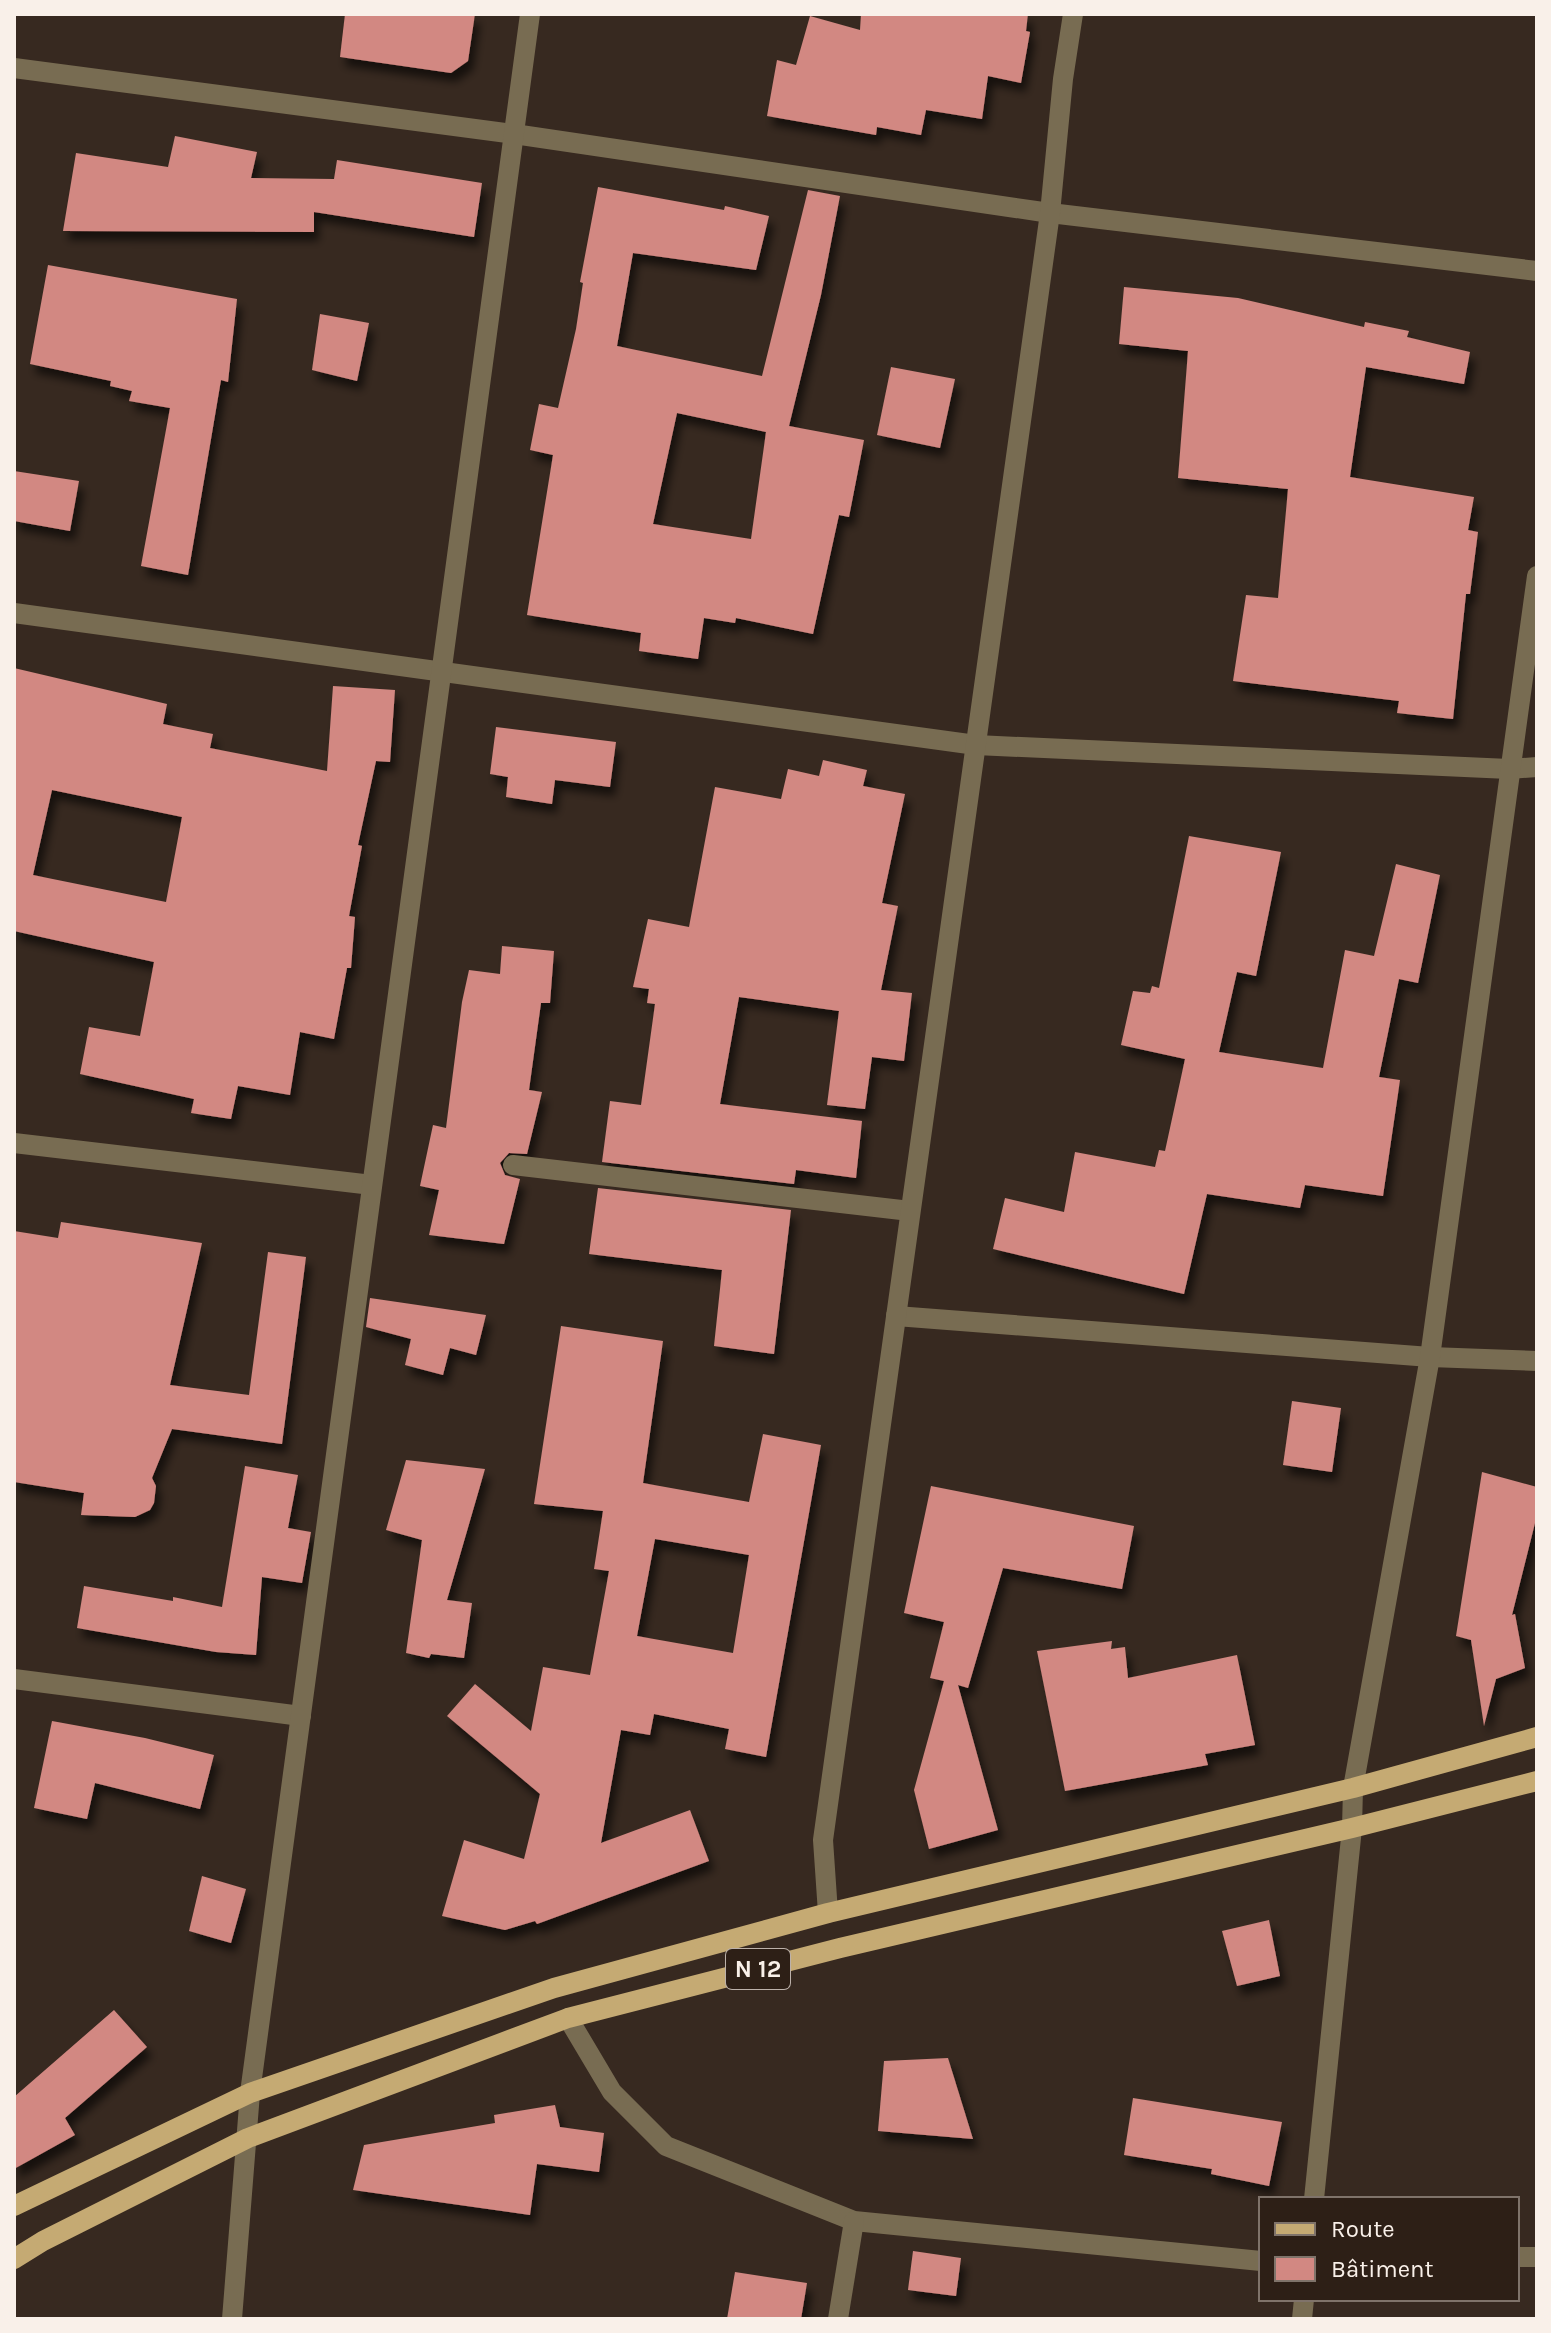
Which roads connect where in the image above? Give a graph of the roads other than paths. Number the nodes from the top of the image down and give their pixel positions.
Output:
1 (530, 14) edge
2 (1073, 14) edge
3 (14, 68) edge
4 (514, 134) junction
5 (1050, 213) junction
6 (1537, 271) edge
7 (1537, 576) edge
8 (14, 613) edge
9 (441, 671) junction
10 (976, 745) junction
11 (1537, 767) edge
12 (1509, 769) junction
13 (14, 1143) edge
14 (513, 1165) dead end
15 (372, 1185) junction
16 (910, 1211) junction
17 (896, 1316) junction
18 (1430, 1357) junction
19 (1537, 1361) edge
20 (14, 1679) edge
21 (301, 1716) junction
22 (1537, 1737) edge
23 (1537, 1781) edge
24 (1353, 1788) junction
25 (1352, 1828) junction
26 (828, 1913) junction
27 (568, 2018) junction
28 (250, 2093) junction
29 (248, 2138) junction
30 (1314, 2197) edge
31 (14, 2206) edge
32 (854, 2221) junction
33 (14, 2259) edge
34 (1259, 2261) edge
35 (232, 2319) edge
36 (838, 2319) edge

1 - 4 street
2 - 5 street
3 - 4 street
4 - 5 street
4 - 9 street
5 - 6 street
5 - 10 street
7 - 12 street
8 - 9 street
9 - 10 street
9 - 15 street
10 - 12 street
10 - 16 street
11 - 12 street
12 - 18 street
13 - 15 street
14 - 16 street
15 - 21 street
16 - 17 street
17 - 18 street
17 - 26 street
18 - 19 street
18 - 24 street
20 - 21 street
21 - 28 street
22 - 24 main road, N 12
23 - 25 main road, N 12
24 - 25 street
24 - 26 main road, N 12
25 - 27 main road, N 12
25 - 30 street
26 - 28 main road, N 12
27 - 29 main road, N 12
27 - 32 street
28 - 29 street
28 - 31 main road, N 12
29 - 33 main road, N 12
29 - 35 street
32 - 34 street
32 - 36 street

